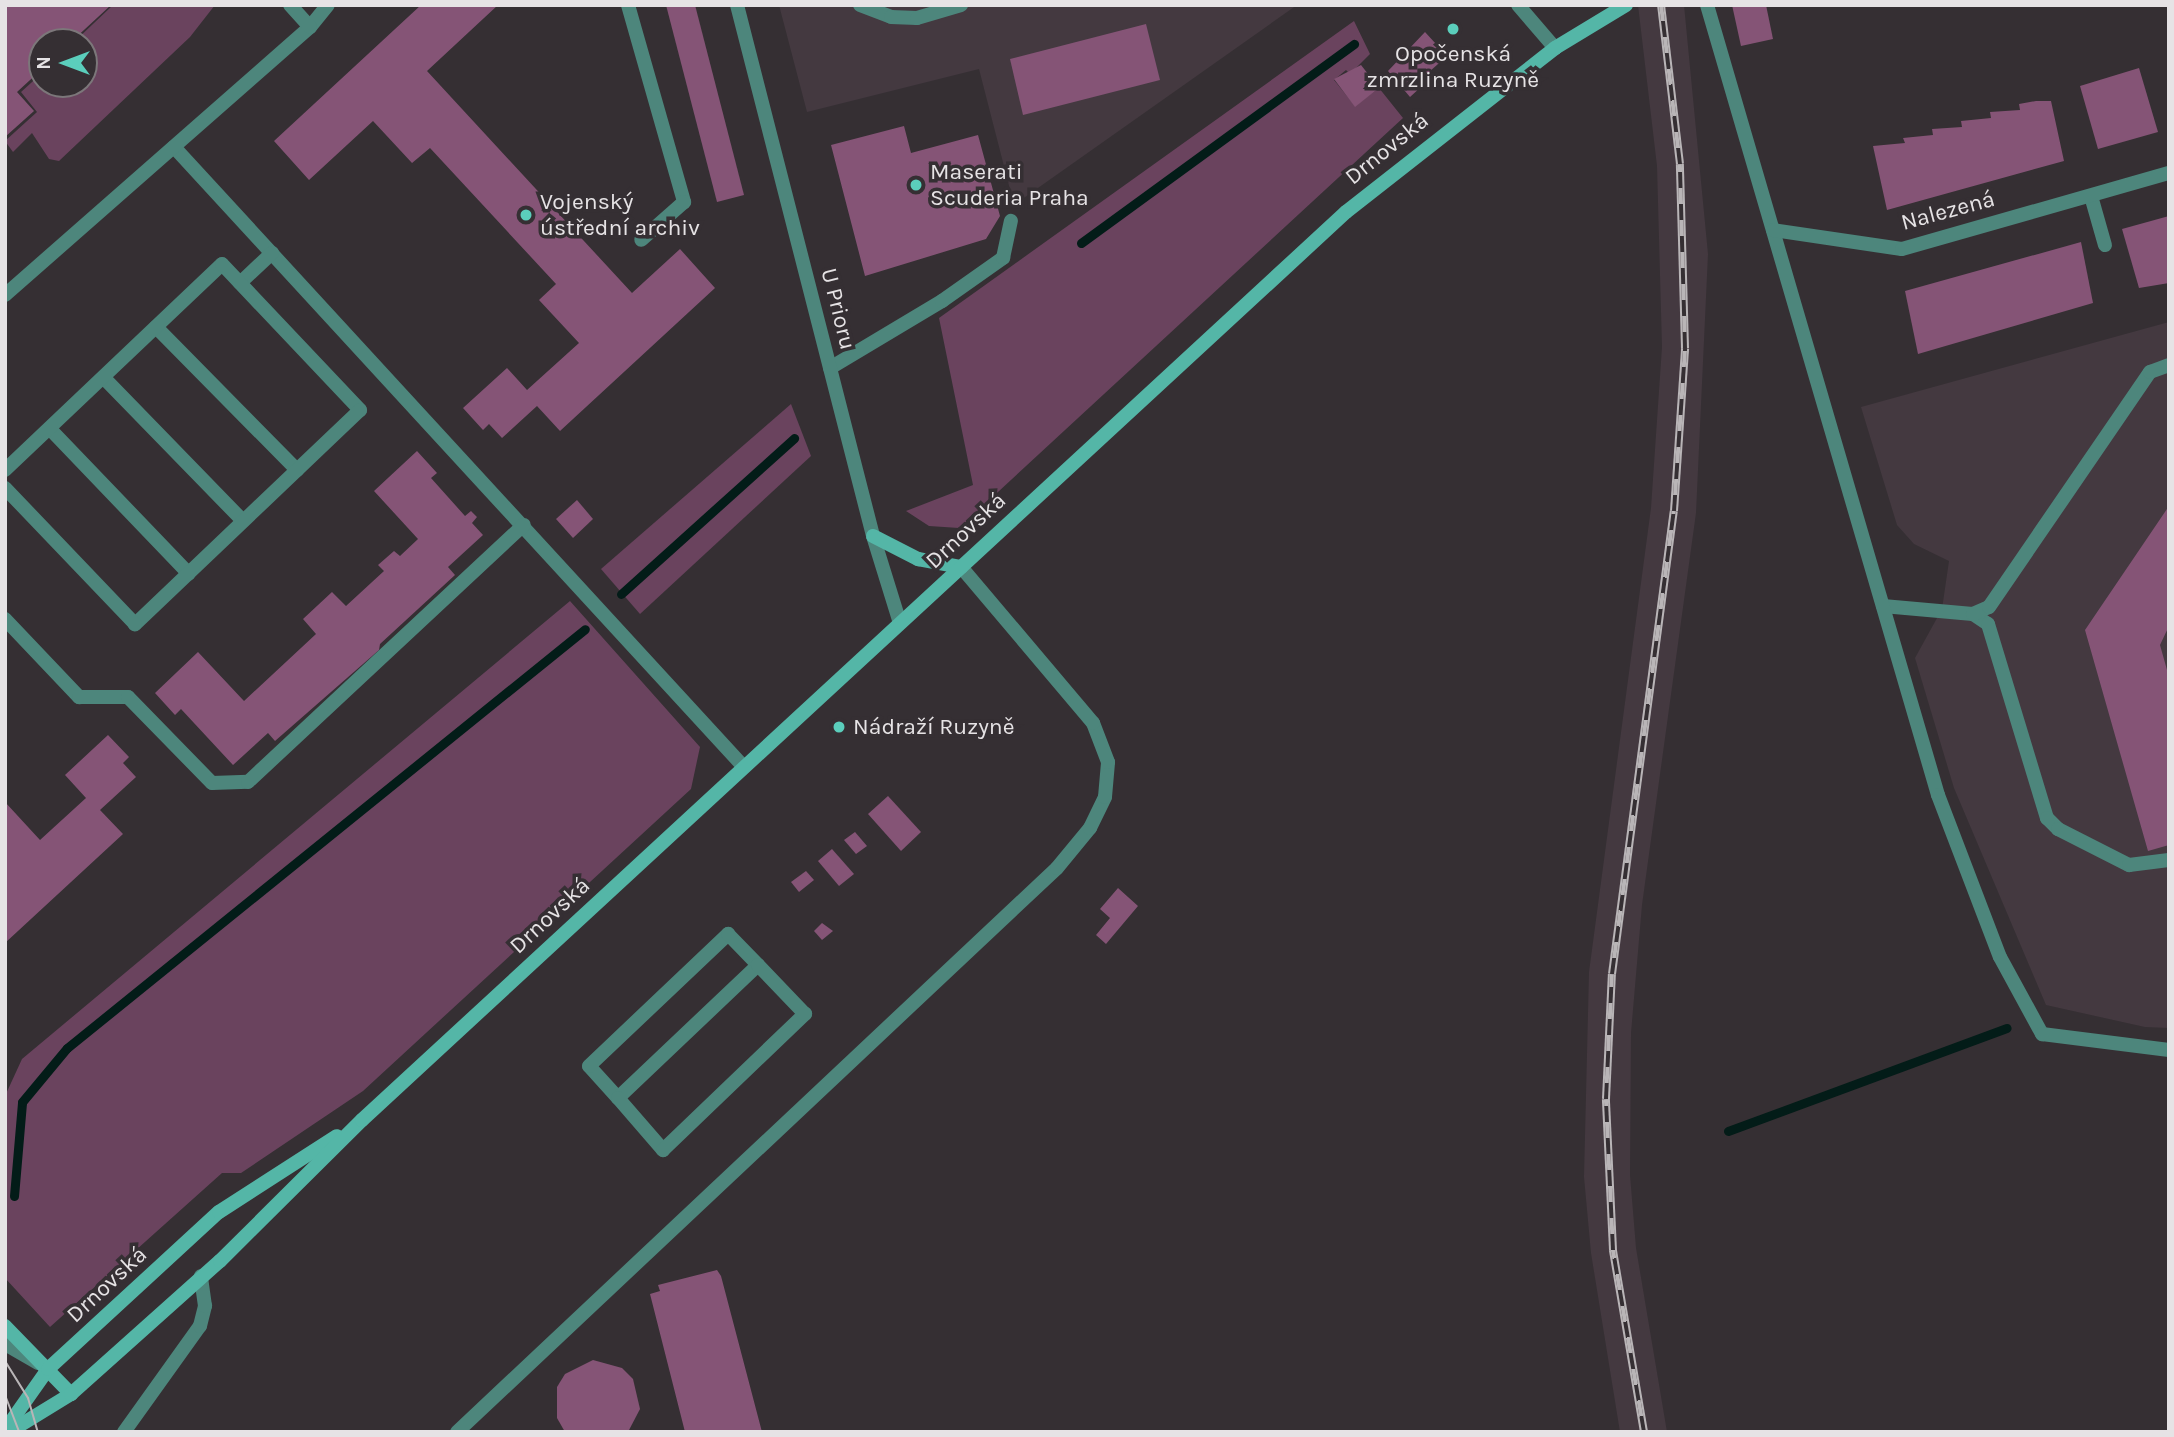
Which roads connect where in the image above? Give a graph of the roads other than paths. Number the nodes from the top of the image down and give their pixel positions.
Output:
1 (290, 5) edge
2 (328, 5) edge
3 (628, 5) edge
4 (737, 5) edge
5 (860, 5) edge
6 (961, 5) edge
7 (1518, 5) edge
8 (1626, 5) edge
9 (1707, 5) edge
10 (310, 27) junction
11 (1555, 48) junction
12 (174, 147) junction
13 (2169, 173) edge
14 (2091, 196) junction
15 (1011, 220) dead end
16 (1773, 230) junction
17 (641, 240) dead end
18 (2105, 245) dead end
19 (272, 253) junction
20 (240, 283) junction
21 (5, 295) edge
22 (156, 327) junction
23 (2169, 365) edge
24 (830, 368) junction
25 (104, 378) junction
26 (51, 430) junction
27 (5, 470) edge
28 (297, 470) junction
29 (5, 488) edge
30 (243, 522) junction
31 (524, 525) junction
32 (873, 536) junction
33 (961, 567) junction
34 (188, 574) junction
35 (1883, 606) junction
36 (1973, 614) junction
37 (5, 619) edge
38 (900, 624) junction
39 (744, 767) junction
40 (2169, 860) edge
41 (758, 965) junction
42 (2169, 1050) edge
43 (618, 1098) junction
44 (362, 1120) junction
45 (201, 1276) junction
46 (5, 1326) edge
47 (5, 1344) edge
48 (48, 1369) junction
49 (71, 1394) junction
50 (7, 1431) edge
51 (124, 1432) edge
52 (457, 1432) edge

1 - 10 street
2 - 10 street
3 - 17 street
4 - 24 street, U Prioru
5 - 6 street
7 - 11 street
8 - 11 main road, Drnovská
9 - 16 street
10 - 12 street
11 - 33 main road, Drnovská
12 - 19 street
12 - 21 street
13 - 14 street, Nalezená
14 - 16 street, Nalezená
14 - 18 street
15 - 24 street
16 - 35 street
19 - 20 street
19 - 31 street
20 - 22 street
20 - 28 street
22 - 25 street
22 - 28 street
23 - 36 street
24 - 32 street, U Prioru
25 - 26 street
25 - 30 street
26 - 27 street
26 - 34 street
28 - 30 street
29 - 34 street
30 - 34 street
31 - 37 street
31 - 39 street
32 - 33 main road
32 - 38 street, U Prioru
33 - 38 main road, Drnovská
33 - 52 street
35 - 36 street
35 - 42 street
36 - 40 street
38 - 39 main road, Drnovská
39 - 44 main road, Drnovská
41 - 43 street
41 - 43 street
41 - 43 street
44 - 45 main road, Drnovská
44 - 48 main road, Drnovská
45 - 49 main road, Drnovská
45 - 51 street
46 - 48 main road
47 - 48 street
48 - 49 main road
48 - 50 main road, Drnovská
49 - 50 main road, Drnovská

